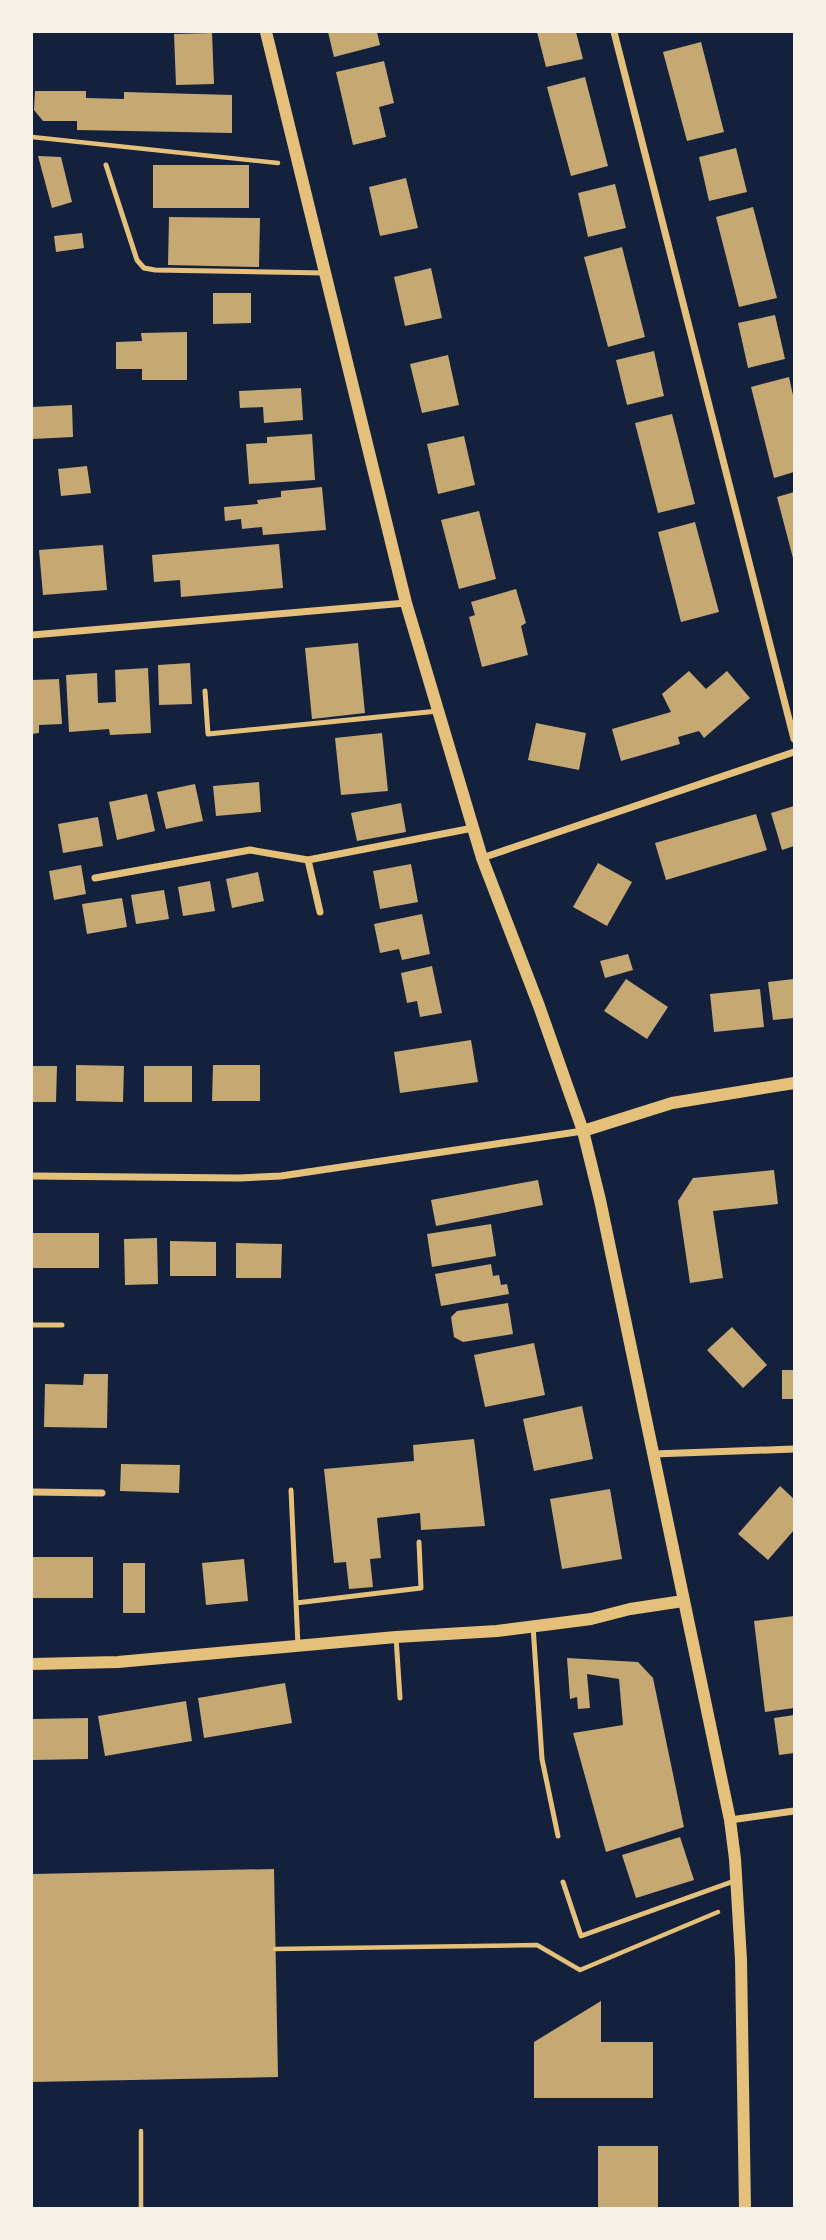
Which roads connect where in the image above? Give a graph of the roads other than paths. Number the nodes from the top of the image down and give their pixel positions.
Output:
1 (266, 32) edge
2 (614, 32) edge
3 (106, 165) dead end
4 (326, 273) junction
5 (406, 603) junction
6 (32, 635) edge
7 (205, 691) dead end
8 (438, 711) junction
9 (794, 739) edge
10 (794, 752) edge
11 (473, 828) junction
12 (482, 858) junction
13 (308, 860) junction
14 (95, 878) dead end
15 (320, 912) dead end
16 (794, 1083) edge
17 (583, 1130) junction
18 (32, 1175) edge
19 (32, 1325) edge
20 (61, 1325) dead end
21 (794, 1449) edge
22 (652, 1454) junction
23 (291, 1490) dead end
24 (32, 1492) edge
25 (102, 1493) dead end
26 (419, 1542) dead end
27 (683, 1601) junction
28 (296, 1603) junction
29 (533, 1626) junction
30 (396, 1637) junction
31 (298, 1646) junction
32 (32, 1664) edge
33 (400, 1698) dead end
34 (794, 1811) edge
35 (730, 1820) junction
36 (558, 1836) dead end
37 (737, 1880) junction
38 (563, 1882) dead end
39 (745, 2208) edge

1 - 4 street
2 - 9 street
3 - 4 lane
4 - 5 street
5 - 6 street
5 - 8 street
7 - 8 lane
8 - 11 street
10 - 12 street
11 - 12 street
11 - 13 street
12 - 17 street
13 - 14 street
13 - 15 street
16 - 17 street
17 - 18 street
17 - 22 street
19 - 20 lane
21 - 22 street
22 - 27 street
23 - 28 lane
24 - 25 street
26 - 28 lane
27 - 29 street
27 - 35 street
28 - 31 lane
29 - 30 street
29 - 36 lane
30 - 31 street
30 - 33 lane
31 - 32 street
34 - 35 street
35 - 37 street
37 - 38 lane
37 - 39 street

